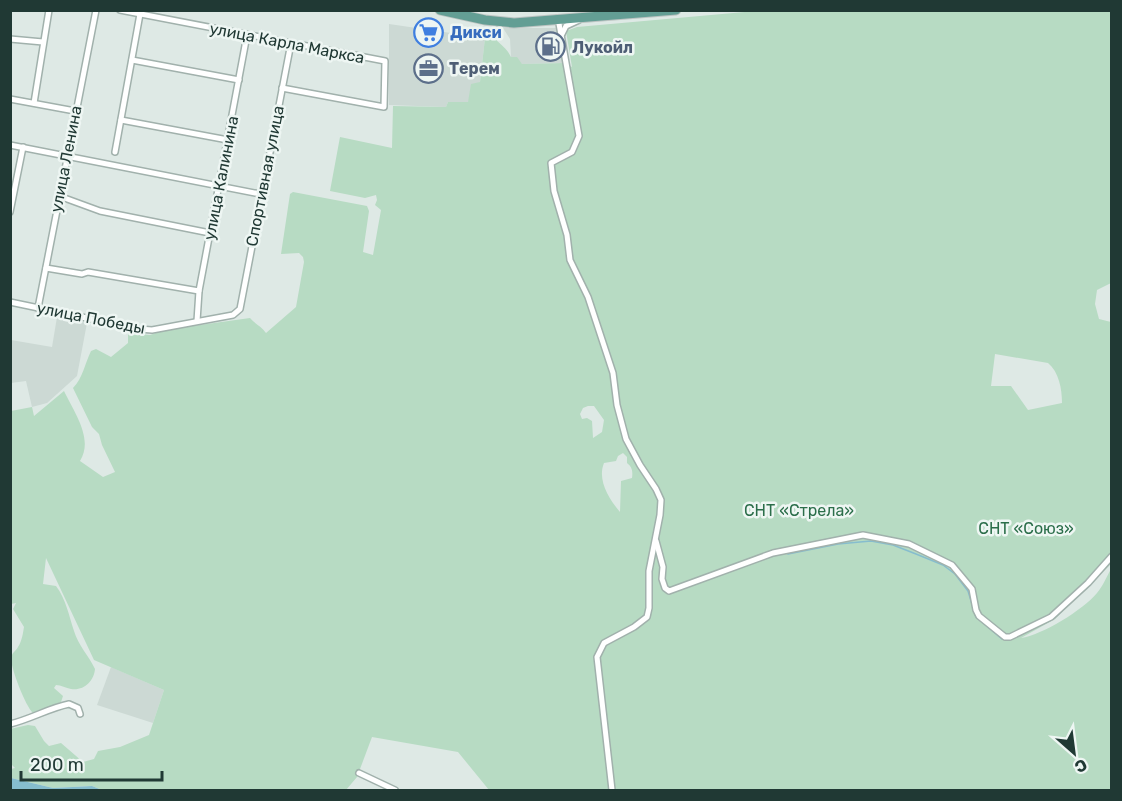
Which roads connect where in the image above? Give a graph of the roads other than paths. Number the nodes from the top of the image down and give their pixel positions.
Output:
1 (49, 10) edge
2 (96, 10) edge
3 (120, 10) edge
4 (440, 10) edge
5 (465, 10) edge
6 (614, 10) edge
7 (676, 10) edge
8 (140, 14) junction
9 (486, 17) junction
10 (558, 18) junction
11 (581, 19) junction
12 (247, 35) junction
13 (561, 36) junction
14 (10, 39) edge
15 (43, 42) junction
16 (291, 43) junction
17 (132, 60) junction
18 (239, 80) junction
19 (282, 88) junction
20 (10, 99) edge
21 (34, 103) junction
22 (75, 111) junction
23 (121, 120) junction
24 (228, 140) junction
25 (10, 145) edge
26 (23, 147) junction
27 (115, 152) dead end
28 (67, 156) junction
29 (219, 187) junction
30 (260, 194) junction
31 (59, 196) junction
32 (10, 212) edge
33 (210, 233) junction
34 (46, 268) junction
35 (199, 291) junction
36 (10, 302) edge
37 (38, 308) junction
38 (240, 309) joint
39 (197, 321) junction
40 (656, 539) junction
41 (1112, 556) edge
42 (80, 714) dead end
43 (10, 724) edge
44 (359, 773) dead end
45 (395, 790) edge
46 (612, 790) edge

1 - 15 street
2 - 22 street, улица Ленина
3 - 8 street, улица Карла Маркса
4 - 9 main road
5 - 9 main road
6 - 10 main road
7 - 11 main road
8 - 12 street, улица Карла Маркса
8 - 17 street
9 - 10 main road
10 - 11 main road
10 - 13 street
11 - 13 street
12 - 16 street, улица Карла Маркса
12 - 18 street, улица Калинина
13 - 40 street
14 - 15 street
15 - 21 street
16 - 19 street, Спортивная улица
16 - 19 street, улица Карла Маркса
17 - 18 street
17 - 23 street
18 - 24 street, улица Калинина
19 - 30 street, Спортивная улица
20 - 21 street
21 - 22 street
22 - 28 street, улица Ленина
23 - 24 street
23 - 27 street
24 - 29 street, улица Калинина
25 - 26 street
26 - 28 street
26 - 32 street
28 - 29 street
28 - 31 street, улица Ленина
29 - 30 street
29 - 33 street, улица Калинина
30 - 38 street, Спортивная улица
31 - 33 street
31 - 34 street, улица Ленина
33 - 35 street, улица Калинина
34 - 35 street
34 - 37 street, улица Ленина
35 - 39 street, улица Калинина
36 - 37 street, улица Победы
37 - 39 street, улица Победы
38 - 39 street, улица Победы
40 - 41 street
40 - 46 street
42 - 43 street
44 - 45 street

